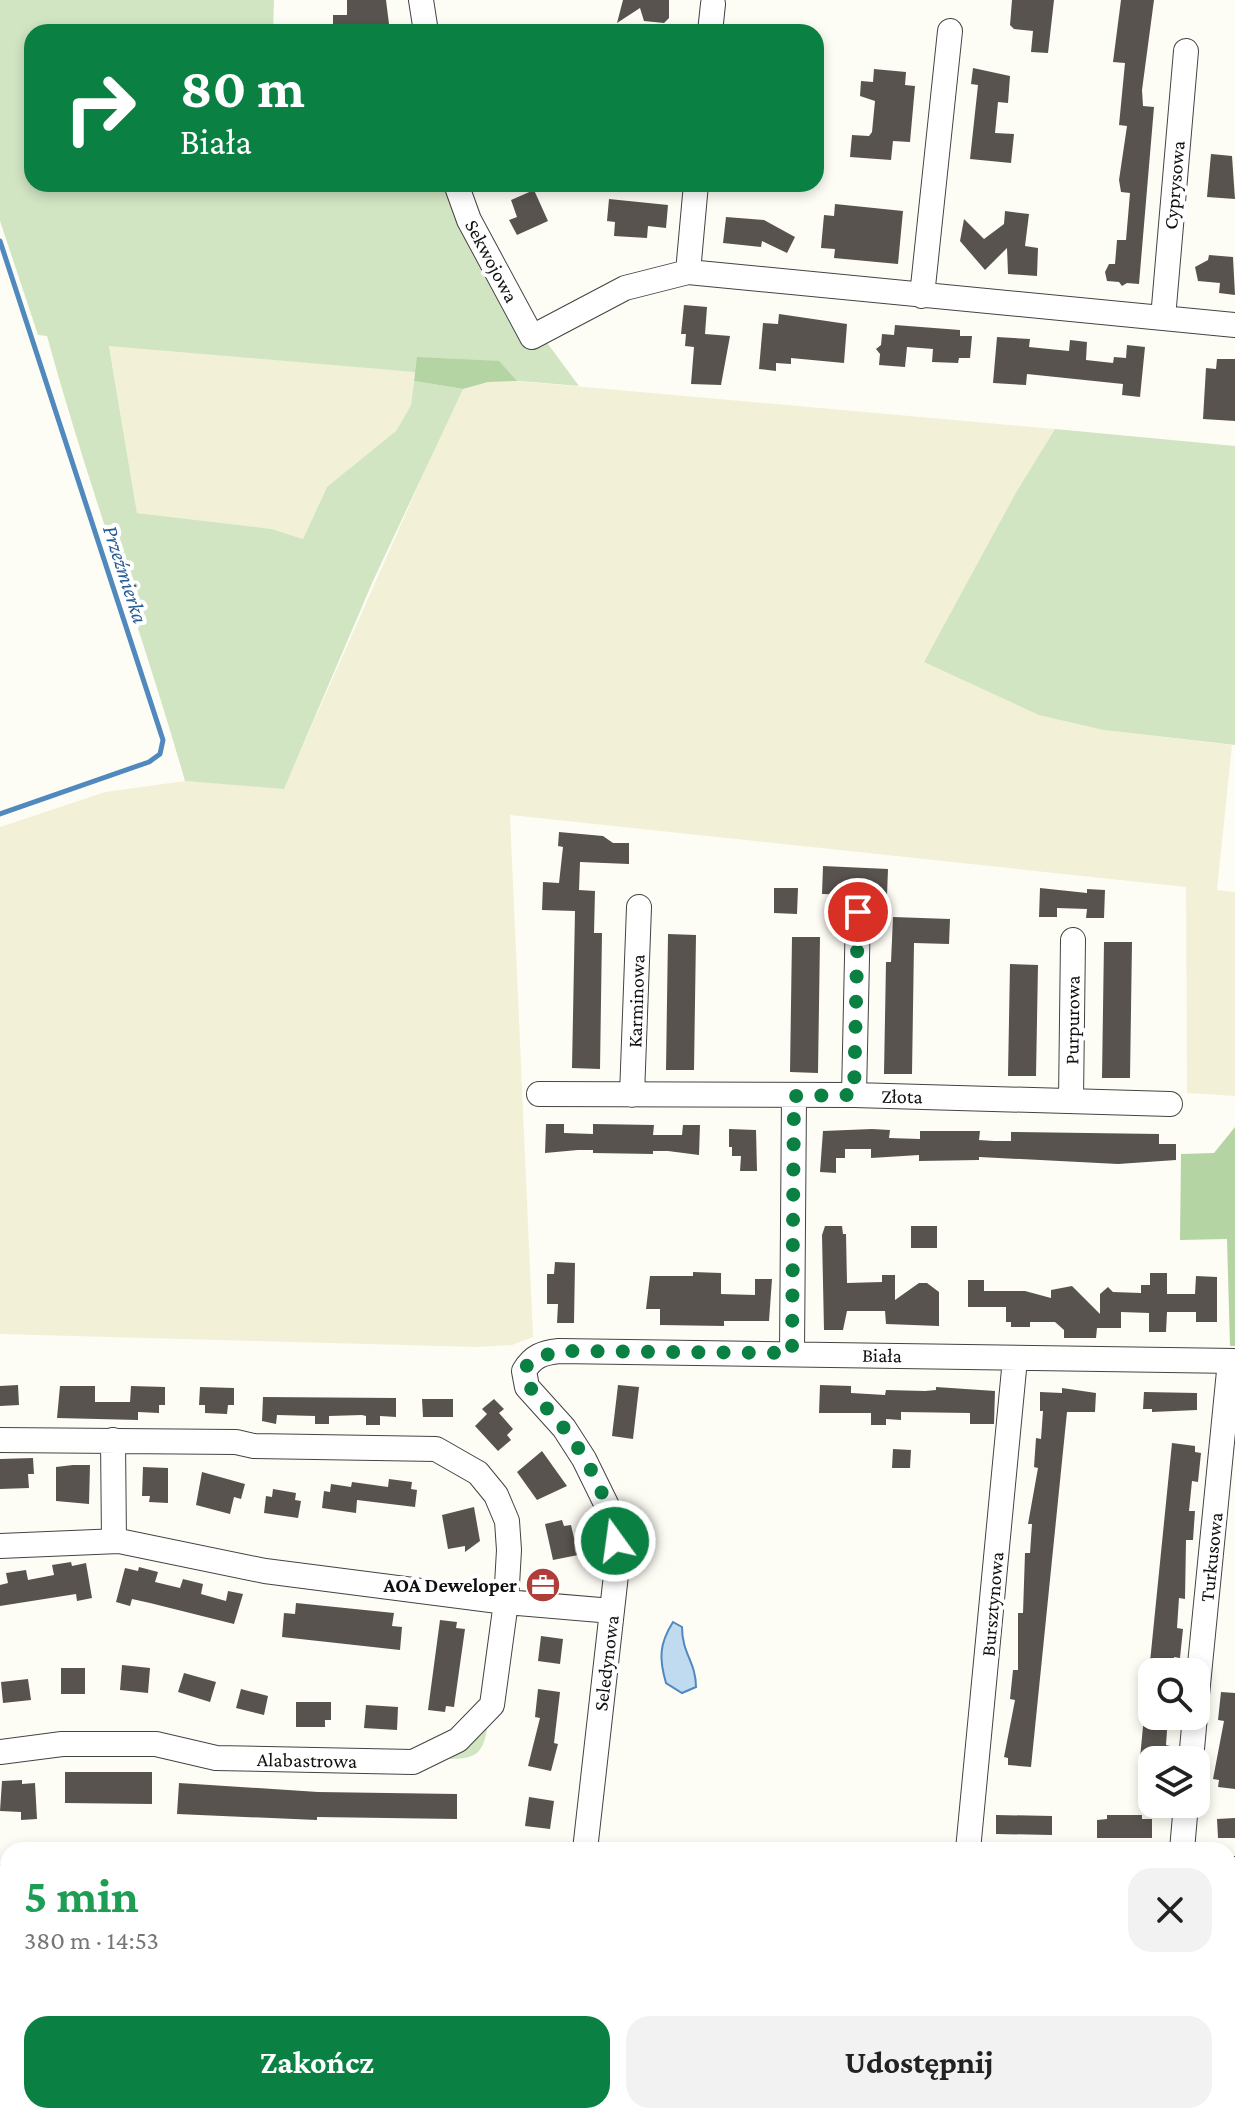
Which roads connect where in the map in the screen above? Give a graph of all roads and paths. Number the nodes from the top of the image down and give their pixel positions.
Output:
1 (421, 0) edge
2 (713, 4) dead end
3 (425, 24) edge
4 (711, 24) edge
5 (950, 31) dead end
6 (1186, 51) dead end
7 (459, 192) edge
8 (695, 192) edge
9 (688, 272) junction
10 (922, 296) junction
11 (1163, 318) junction
12 (1235, 325) edge
13 (639, 907) dead end
14 (858, 912) dead end
15 (1073, 940) dead end
16 (539, 1094) dead end
17 (632, 1095) junction
18 (854, 1095) junction
19 (794, 1096) junction
20 (1071, 1100) junction
21 (1170, 1104) dead end
22 (792, 1353) junction
23 (1015, 1359) junction
24 (530, 1360) joint
25 (1233, 1361) edge
26 (0, 1440) edge
27 (113, 1440) junction
28 (114, 1541) junction
29 (0, 1546) edge
30 (506, 1602) junction
31 (612, 1611) junction
32 (1201, 1658) edge
33 (0, 1752) edge
34 (1185, 1818) edge
35 (586, 1842) edge
36 (969, 1842) edge
37 (1183, 1842) edge

1 - 3 street
2 - 4 street
5 - 10 street
6 - 11 street, Cyprysowa
7 - 9 street, Sekwojowa
8 - 9 street
9 - 10 street
10 - 11 street
11 - 12 street
13 - 17 street, Karminowa
14 - 18 street
15 - 20 street, Purpurowa
16 - 17 street, Złota
17 - 19 street, Złota
18 - 19 street, Złota
18 - 20 street, Złota
19 - 22 street
20 - 21 street, Złota
22 - 23 street, Biała
22 - 24 street, Biała
23 - 25 street, Biała
23 - 36 street, Bursztynowa
24 - 31 street, Seledynowa
25 - 32 street, Turkusowa
26 - 27 street, Alabastrowa
27 - 28 street
27 - 30 street, Alabastrowa
28 - 29 street
28 - 30 street
30 - 31 street
30 - 33 street, Alabastrowa
31 - 35 street, Seledynowa
34 - 37 street

